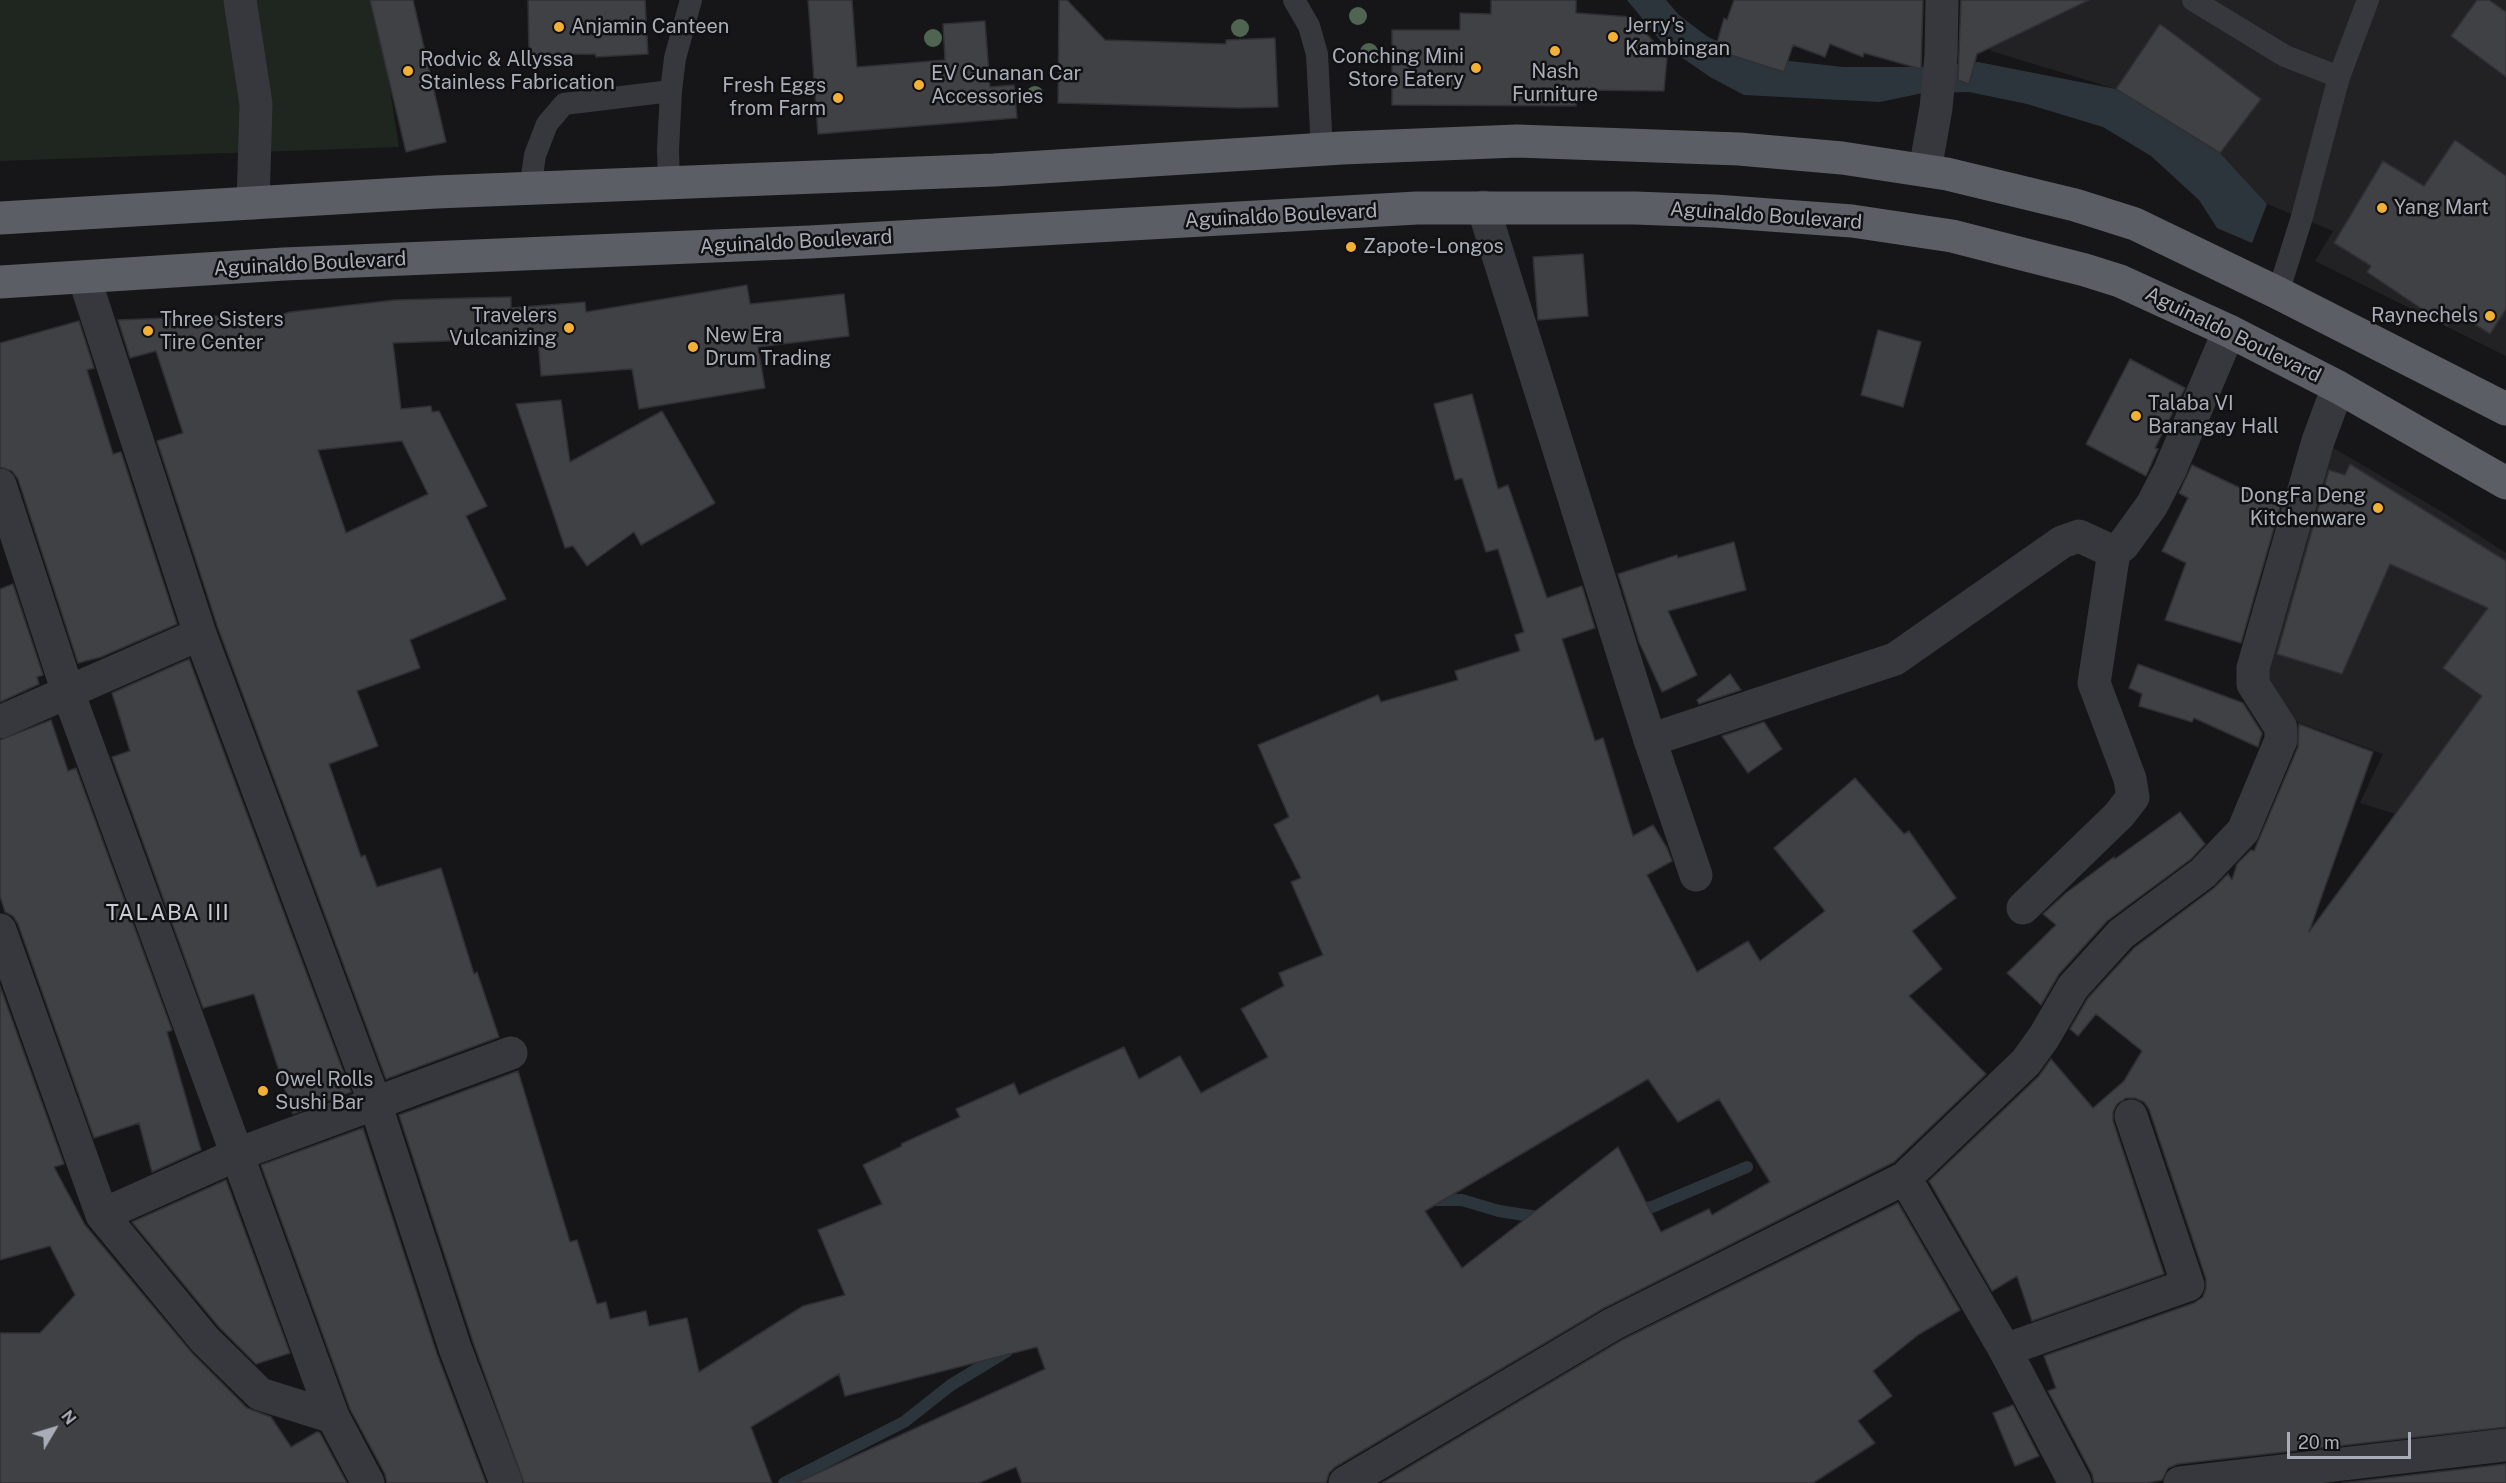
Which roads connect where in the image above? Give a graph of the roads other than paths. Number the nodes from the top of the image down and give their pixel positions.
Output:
1 (240, 0) edge
2 (691, 0) edge
3 (1294, 0) edge
4 (1942, 0) edge
5 (2193, 0) edge
6 (2368, 0) edge
7 (2339, 77) junction
8 (671, 91) junction
9 (1322, 150) junction
10 (1925, 170) junction
11 (669, 185) junction
12 (530, 190) junction
13 (253, 204) junction
14 (1483, 207) junction
15 (0, 218) edge
16 (84, 277) junction
17 (0, 282) edge
18 (2278, 293) junction
19 (2229, 331) junction
20 (2338, 387) junction
21 (2506, 409) edge
22 (2506, 483) edge
23 (0, 484) edge
24 (2114, 552) junction
25 (200, 634) junction
26 (68, 692) junction
27 (0, 722) edge
28 (1650, 740) junction
29 (1696, 875) dead end
30 (2023, 908) dead end
31 (0, 930) edge
32 (511, 1053) dead end
33 (375, 1103) junction
34 (2131, 1116) dead end
35 (238, 1154) junction
36 (1905, 1178) junction
37 (102, 1215) junction
38 (2005, 1350) junction
39 (333, 1417) junction
40 (2506, 1445) edge
41 (368, 1483) edge
42 (506, 1483) edge
43 (1344, 1483) edge
44 (2075, 1483) edge
45 (2180, 1483) edge

1 - 13 street
2 - 8 lane
3 - 9 lane
4 - 10 street
5 - 7 lane
6 - 7 lane
7 - 18 lane
8 - 11 lane
8 - 12 lane
9 - 10 highway
9 - 11 highway
10 - 18 highway
11 - 12 highway
12 - 13 highway
13 - 15 highway
14 - 16 highway, Aguinaldo Boulevard
14 - 19 highway, Aguinaldo Boulevard
14 - 28 street
16 - 17 highway, Aguinaldo Boulevard
16 - 25 street
18 - 21 highway
19 - 20 highway, Aguinaldo Boulevard
19 - 24 street
20 - 22 highway, Aguinaldo Boulevard
20 - 36 street
23 - 26 street
24 - 28 street
24 - 30 street
25 - 26 street
25 - 33 street
26 - 27 street
26 - 35 street
28 - 29 street
31 - 37 street
32 - 33 street
33 - 35 street
33 - 42 street
34 - 38 street
35 - 37 street
35 - 39 street
36 - 38 street
36 - 43 street
37 - 39 street
38 - 44 street
39 - 41 street
40 - 45 street

